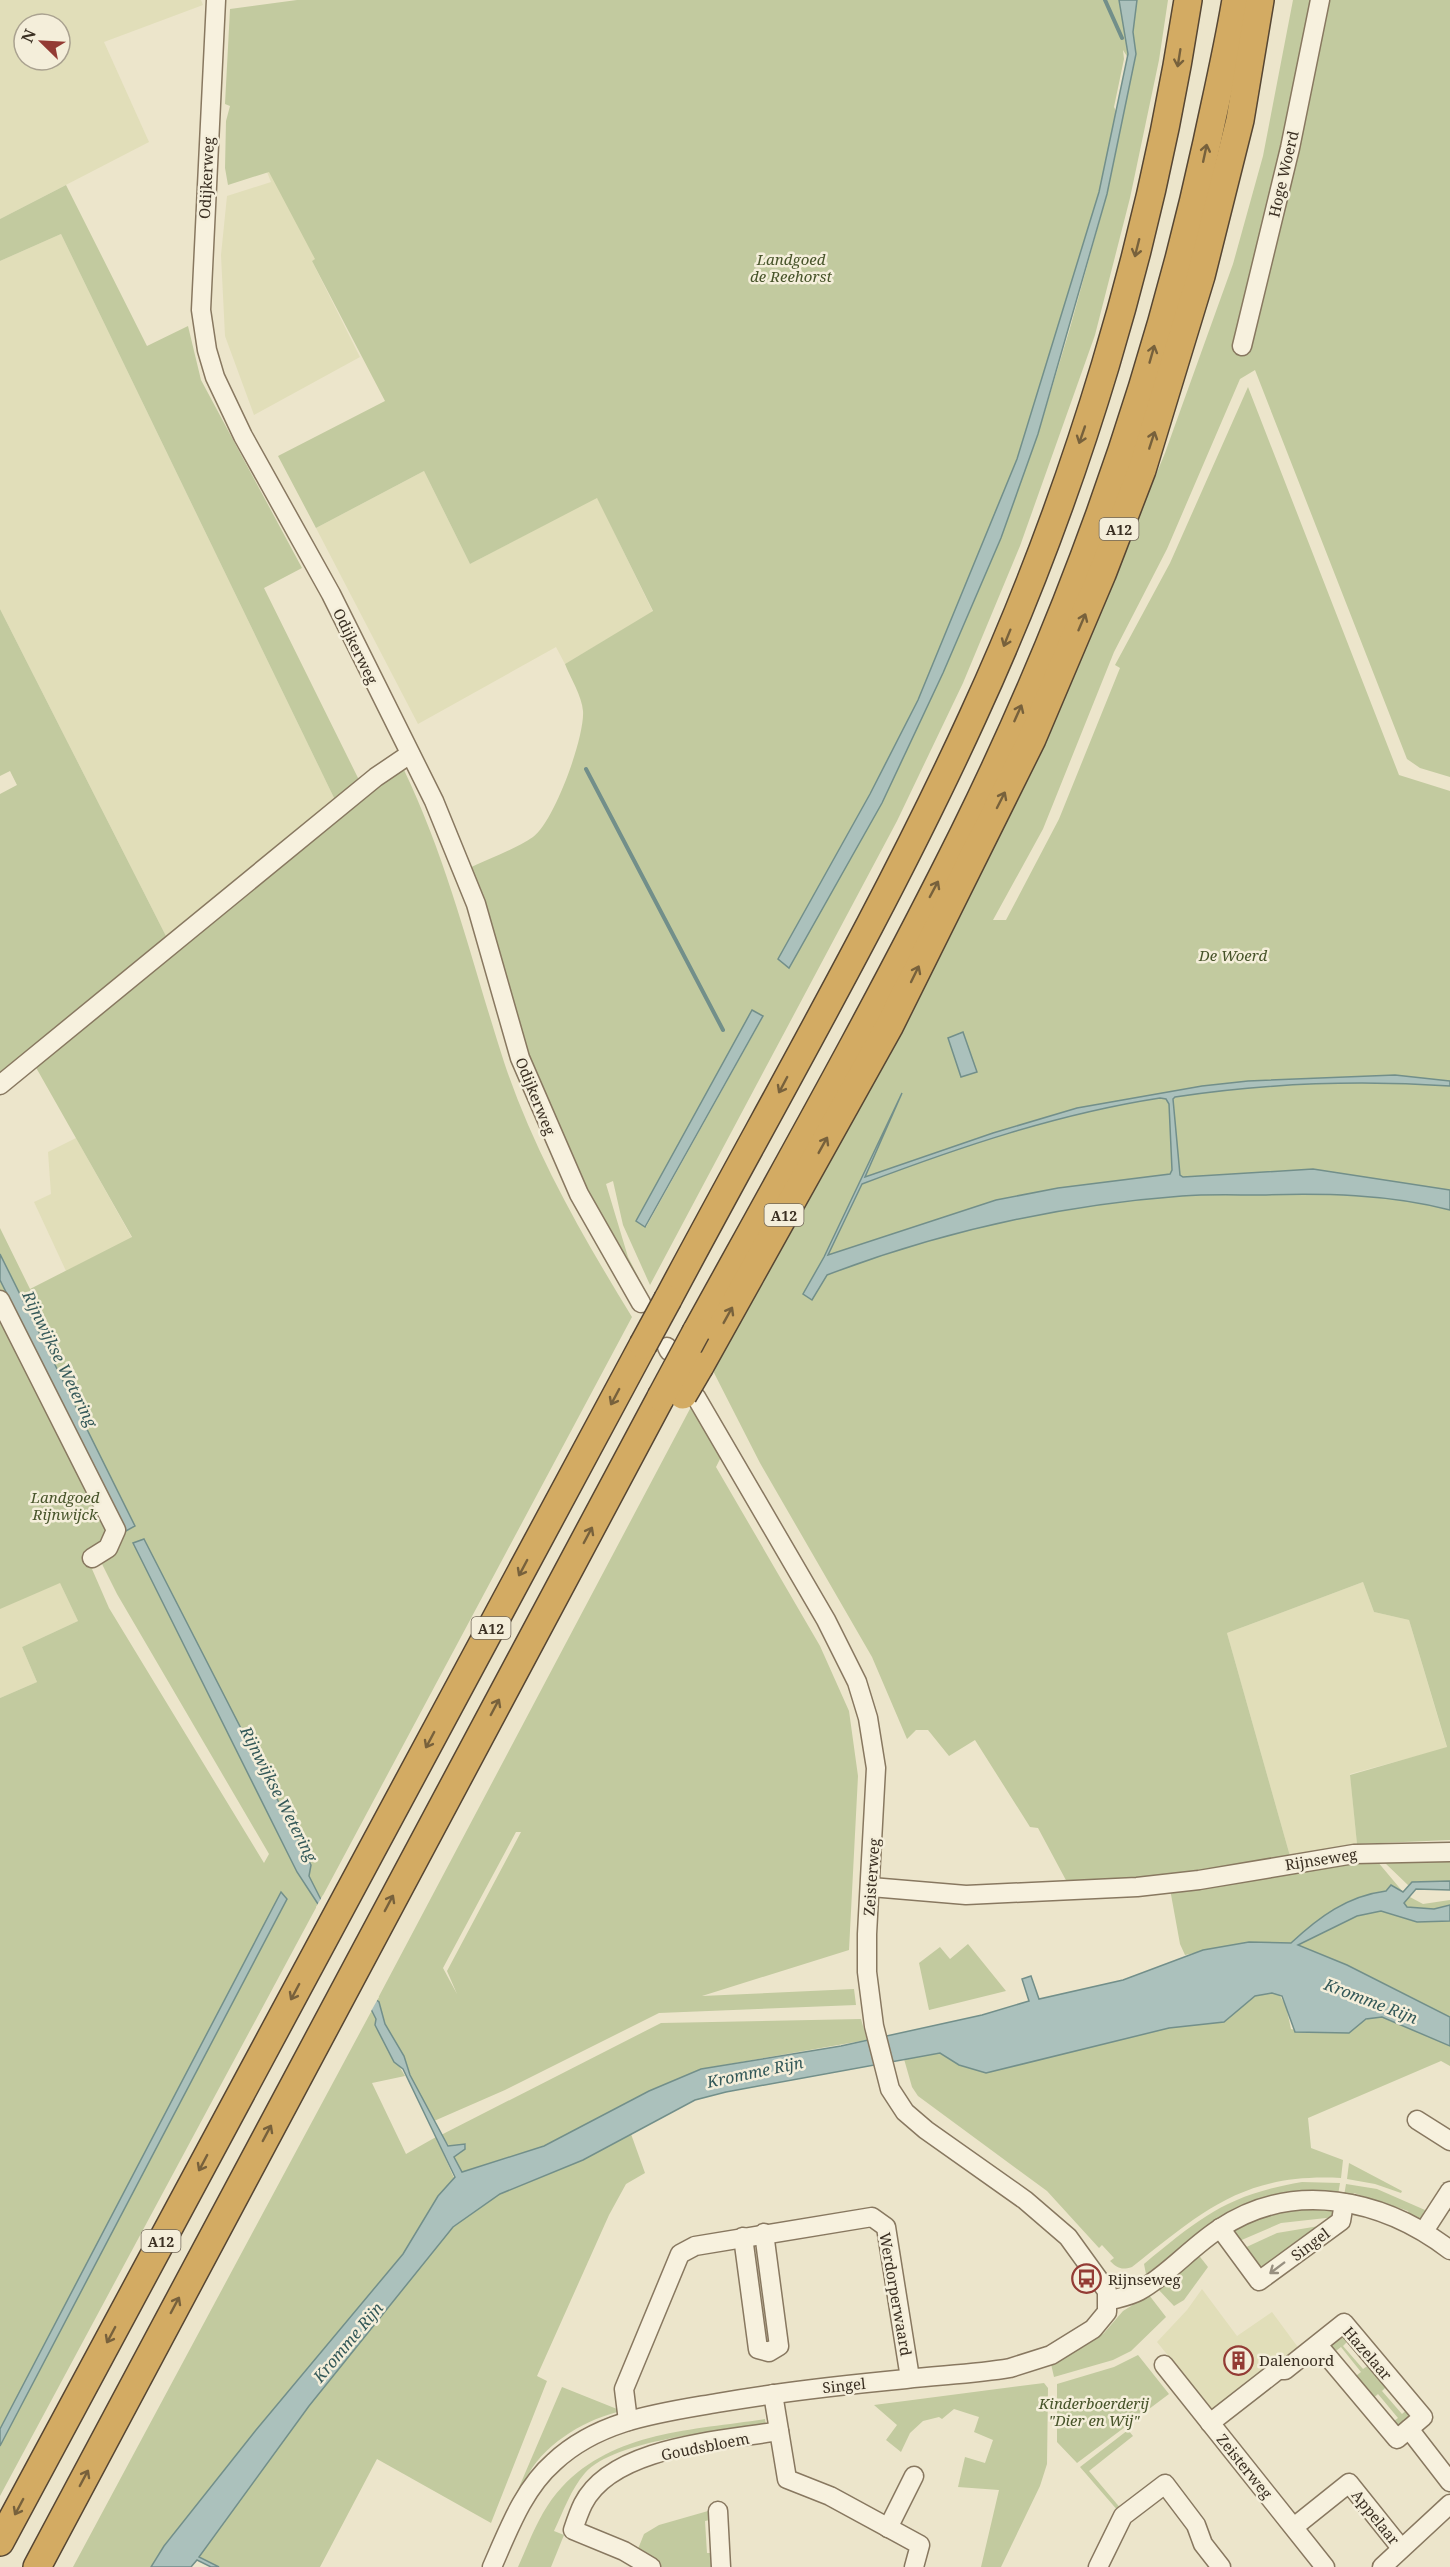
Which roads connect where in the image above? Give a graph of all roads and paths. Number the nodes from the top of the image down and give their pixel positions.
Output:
1 (216, 0) edge
2 (1188, 0) edge
3 (1236, 0) edge
4 (1260, 0) edge
5 (1320, 0) edge
6 (1242, 346) dead end
7 (410, 754) junction
8 (878, 1021) junction
9 (858, 1058) junction
10 (0, 1085) edge
11 (0, 1300) edge
12 (641, 1303) dead end
13 (680, 1396) junction
14 (92, 1558) dead end
15 (1450, 1852) edge
16 (871, 1887) junction
17 (1417, 2120) dead end
18 (1450, 2141) edge
19 (1450, 2191) edge
20 (1344, 2202) junction
21 (1220, 2228) junction
22 (1424, 2231) junction
23 (764, 2233) junction
24 (743, 2237) junction
25 (1450, 2250) edge
26 (1108, 2301) junction
27 (1318, 2345) junction
28 (1164, 2365) dead end
29 (909, 2378) junction
30 (775, 2403) junction
31 (628, 2421) junction
32 (1210, 2423) junction
33 (1409, 2429) junction
34 (779, 2432) junction
35 (914, 2476) dead end
36 (1450, 2482) edge
37 (1450, 2504) edge
38 (718, 2511) dead end
39 (1294, 2527) junction
40 (888, 2528) junction
41 (0, 2542) edge
42 (1401, 2548) junction
43 (37, 2567) edge
44 (492, 2567) edge
45 (651, 2567) edge
46 (721, 2567) edge
47 (914, 2567) edge
48 (1098, 2567) edge
49 (1221, 2567) edge
50 (1325, 2567) edge
51 (1382, 2567) edge

1 - 7 street, Odijkerweg
2 -> 41 highway, A12, bridge
8 -> 3 highway, A12
8 -> 4 highway, A12
5 - 6 street, Hoge Woerd
7 - 10 street
7 - 12 street, Odijkerweg
8 - 9 highway, A12
13 -> 9 highway, A12, bridge
9 - 13 highway, A12, bridge
11 - 14 street
13 - 16 street, Zeisterweg
43 -> 13 highway, A12
15 - 16 street, Rijnseweg
16 - 26 street, Zeisterweg
17 - 18 street
19 - 22 street
20 - 21 street
20 -> 21 street, Singel
20 - 22 street
21 - 26 street
22 - 25 street
23 - 24 street, Werdorperwaard
23 - 24 street
23 - 29 street, Werdorperwaard
24 - 31 street, Werdorperwaard
26 - 29 street, Singel
27 - 32 street
27 - 33 street
27 - 33 street, Hazelaar
28 - 32 street, Zeisterweg
29 - 30 street, Singel
30 - 31 street, Singel
30 - 34 street
31 - 44 street, Singel
32 - 39 street, Zeisterweg
33 - 36 street
34 - 40 street
34 - 45 street, Goudsbloem
35 - 40 street
37 - 42 street
38 - 46 street
39 - 42 street, Appelaar
39 - 50 street, Zeisterweg
40 - 47 street
42 - 51 street
48 - 49 street

